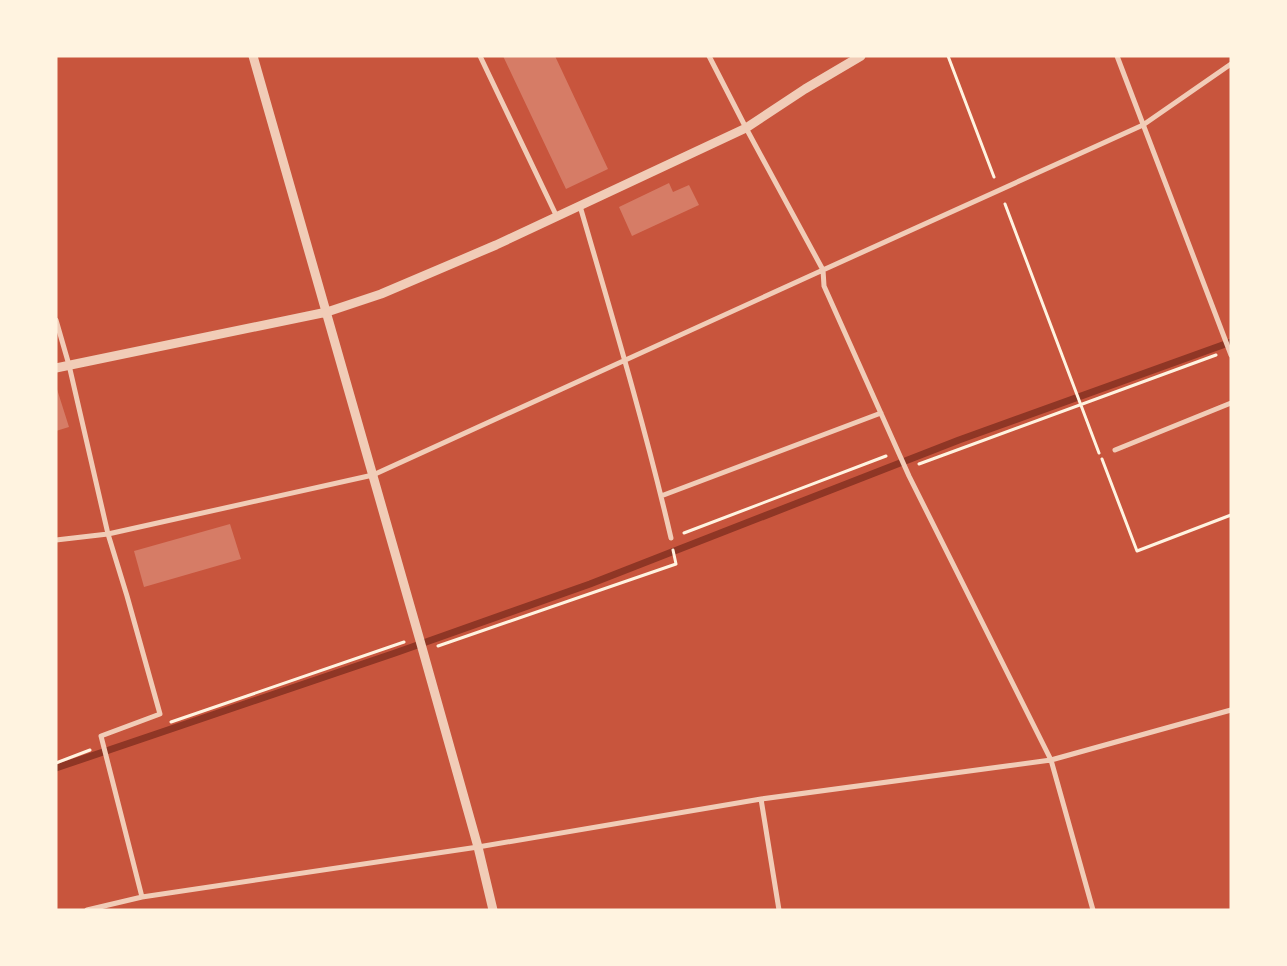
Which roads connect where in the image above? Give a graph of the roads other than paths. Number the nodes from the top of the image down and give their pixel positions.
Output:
1 (253, 56) edge
2 (480, 56) edge
3 (709, 56) edge
4 (861, 56) edge
5 (1117, 56) edge
6 (1231, 64) edge
7 (1143, 125) junction
8 (746, 128) junction
9 (580, 206) junction
10 (557, 217) junction
11 (823, 270) junction
12 (327, 312) junction
13 (56, 320) edge
14 (1230, 353) edge
15 (624, 360) junction
16 (69, 366) junction
17 (56, 368) edge
18 (1231, 403) edge
19 (881, 413) junction
20 (1115, 450) dead end
21 (373, 475) junction
22 (661, 496) junction
23 (108, 534) junction
24 (671, 538) road end
25 (56, 540) edge
26 (1231, 710) edge
27 (1051, 760) junction
28 (761, 800) junction
29 (478, 847) junction
30 (142, 897) junction
31 (87, 910) edge
32 (493, 910) edge
33 (779, 910) edge
34 (1094, 910) edge

1 - 12 street
2 - 10 street
3 - 8 street
4 - 8 street
5 - 7 street
6 - 7 street
7 - 11 street
7 - 14 street
8 - 9 street
8 - 11 street
9 - 10 street
9 - 15 street
10 - 12 street
11 - 15 street
11 - 19 street
12 - 16 street
12 - 21 street
13 - 16 street
15 - 21 street
15 - 22 street
16 - 17 street
16 - 23 street
18 - 20 street
19 - 22 street
19 - 27 street
21 - 23 street
21 - 29 street
22 - 24 street
23 - 25 street
23 - 30 street
26 - 27 street
27 - 28 street
27 - 34 street
28 - 29 street
28 - 33 street
29 - 30 street
29 - 32 street
30 - 31 street

